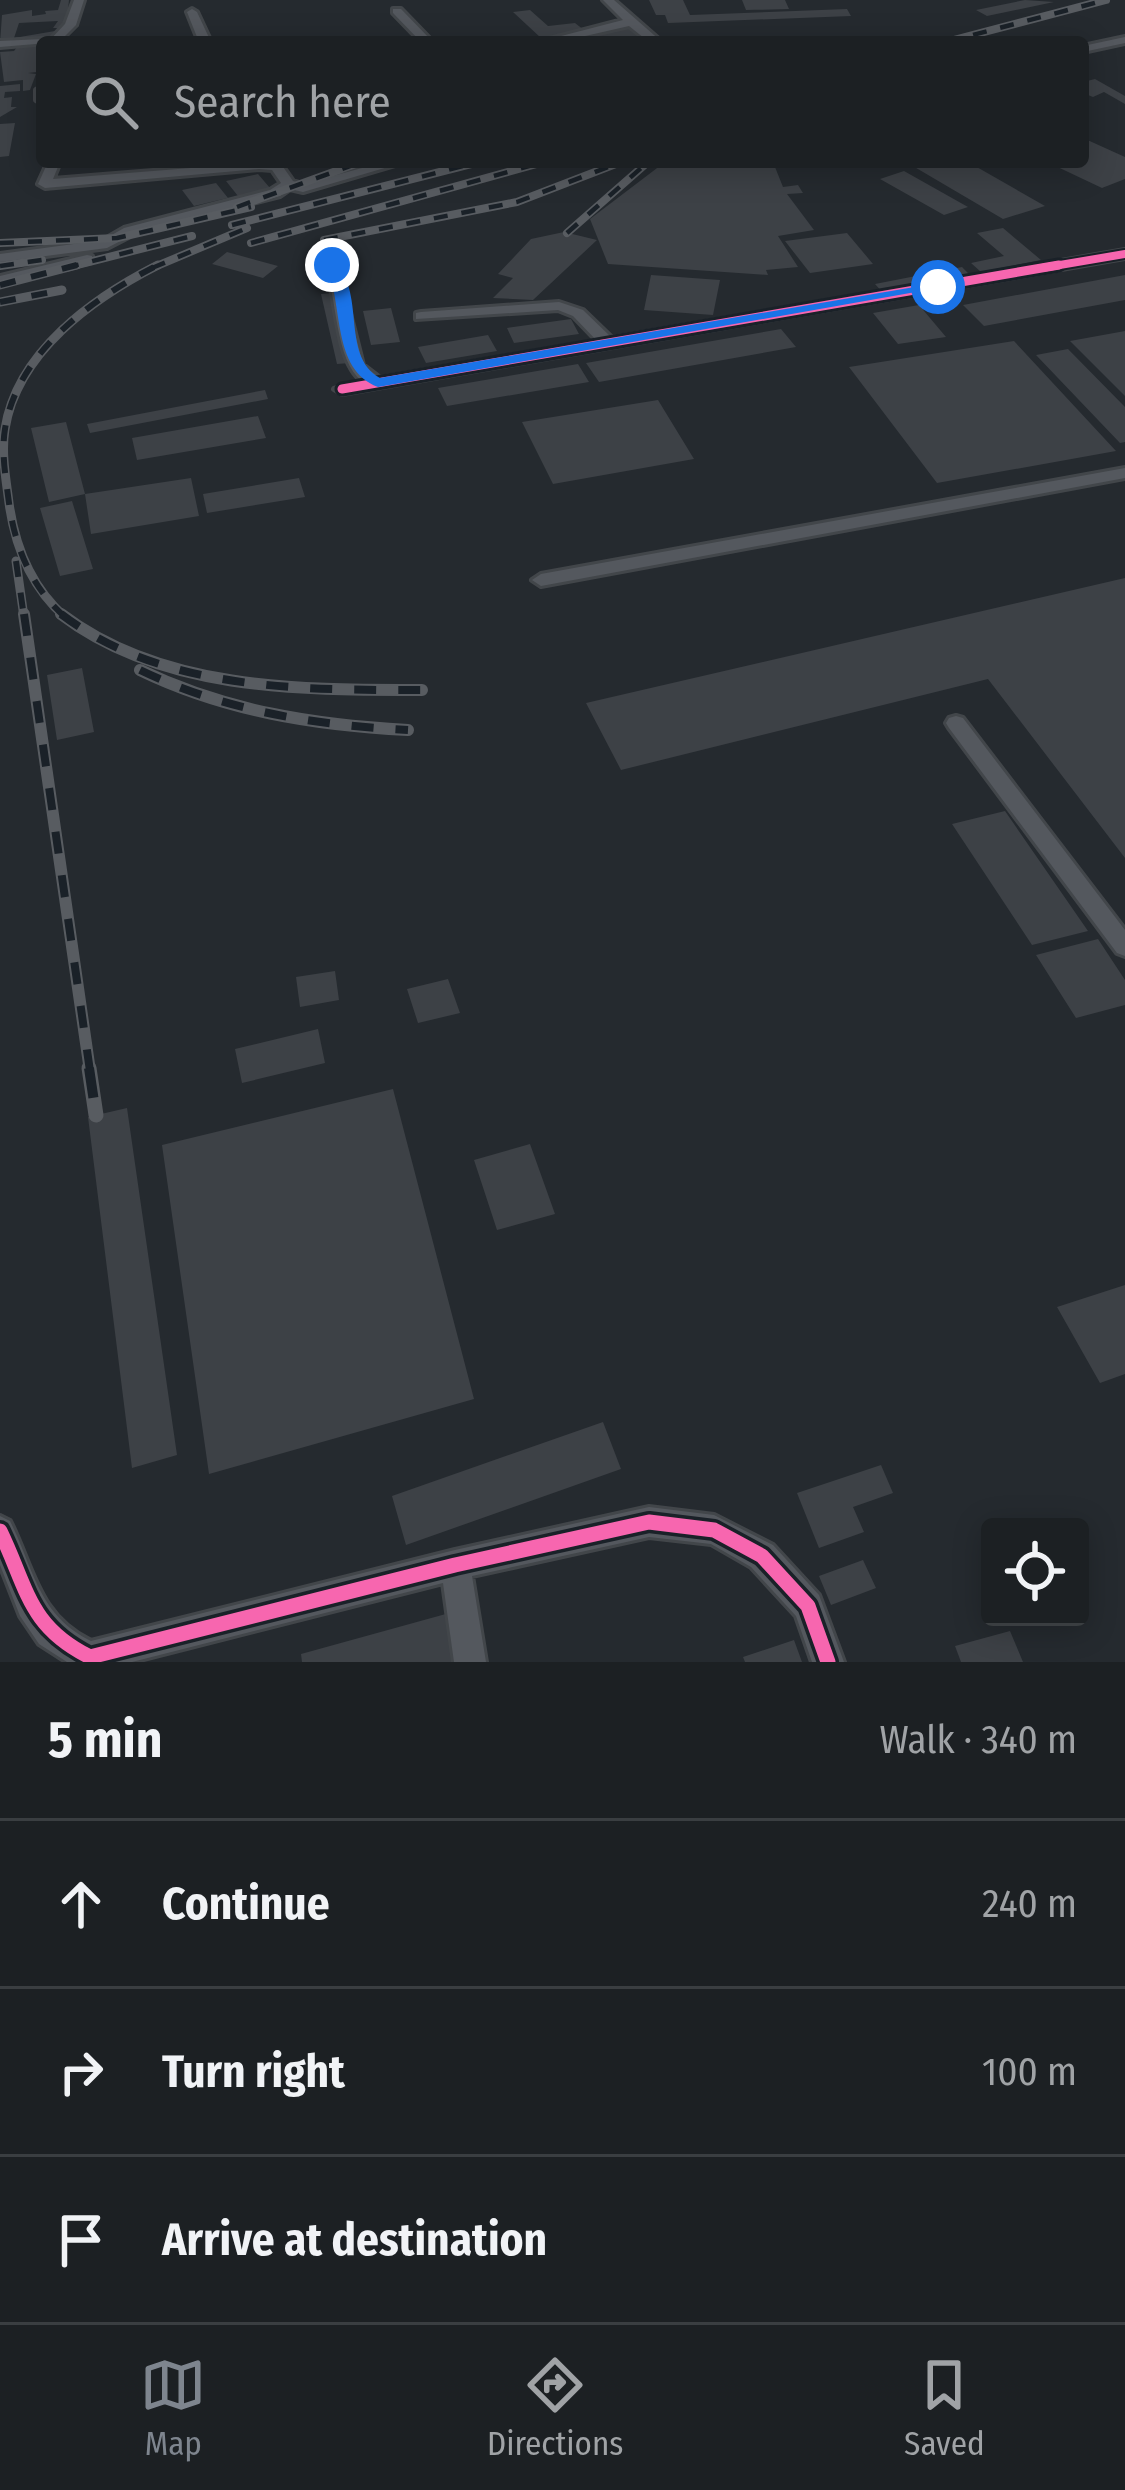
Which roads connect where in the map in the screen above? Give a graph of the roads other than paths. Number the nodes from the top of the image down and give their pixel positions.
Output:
1 (79, 0) edge
2 (608, 0) edge
3 (397, 11) dead end
4 (192, 12) dead end
5 (631, 22) junction
6 (56, 36) edge
7 (202, 36) edge
8 (421, 36) edge
9 (570, 36) edge
10 (648, 36) edge
11 (1125, 40) edge
12 (36, 43) edge
13 (1, 44) edge
14 (1089, 48) edge
15 (52, 168) edge
16 (225, 168) edge
17 (277, 168) edge
18 (376, 168) edge
19 (288, 184) junction
20 (107, 244) junction
21 (1125, 254) edge
22 (0, 258) edge
23 (332, 265) dead end
24 (0, 280) edge
25 (421, 316) dead end
26 (608, 343) junction
27 (378, 382) junction
28 (342, 389) dead end
29 (1125, 473) edge
30 (541, 580) dead end
31 (956, 723) dead end
32 (1125, 946) edge
33 (0, 1532) edge
34 (455, 1565) junction
35 (90, 1660) edge
36 (470, 1662) edge
37 (828, 1662) edge

1 - 6 street
2 - 5 street
3 - 8 street
4 - 7 street
5 - 9 street
5 - 10 street
11 - 14 street
12 - 13 street
15 - 16 street
17 - 19 street
18 - 19 street
19 - 20 street
20 - 22 street
20 - 24 street
21 - 26 street
23 - 27 street
25 - 26 street
26 - 27 street
27 - 28 street
29 - 30 street
31 - 32 street
33 - 35 street
34 - 35 street
34 - 36 street
34 - 37 street

